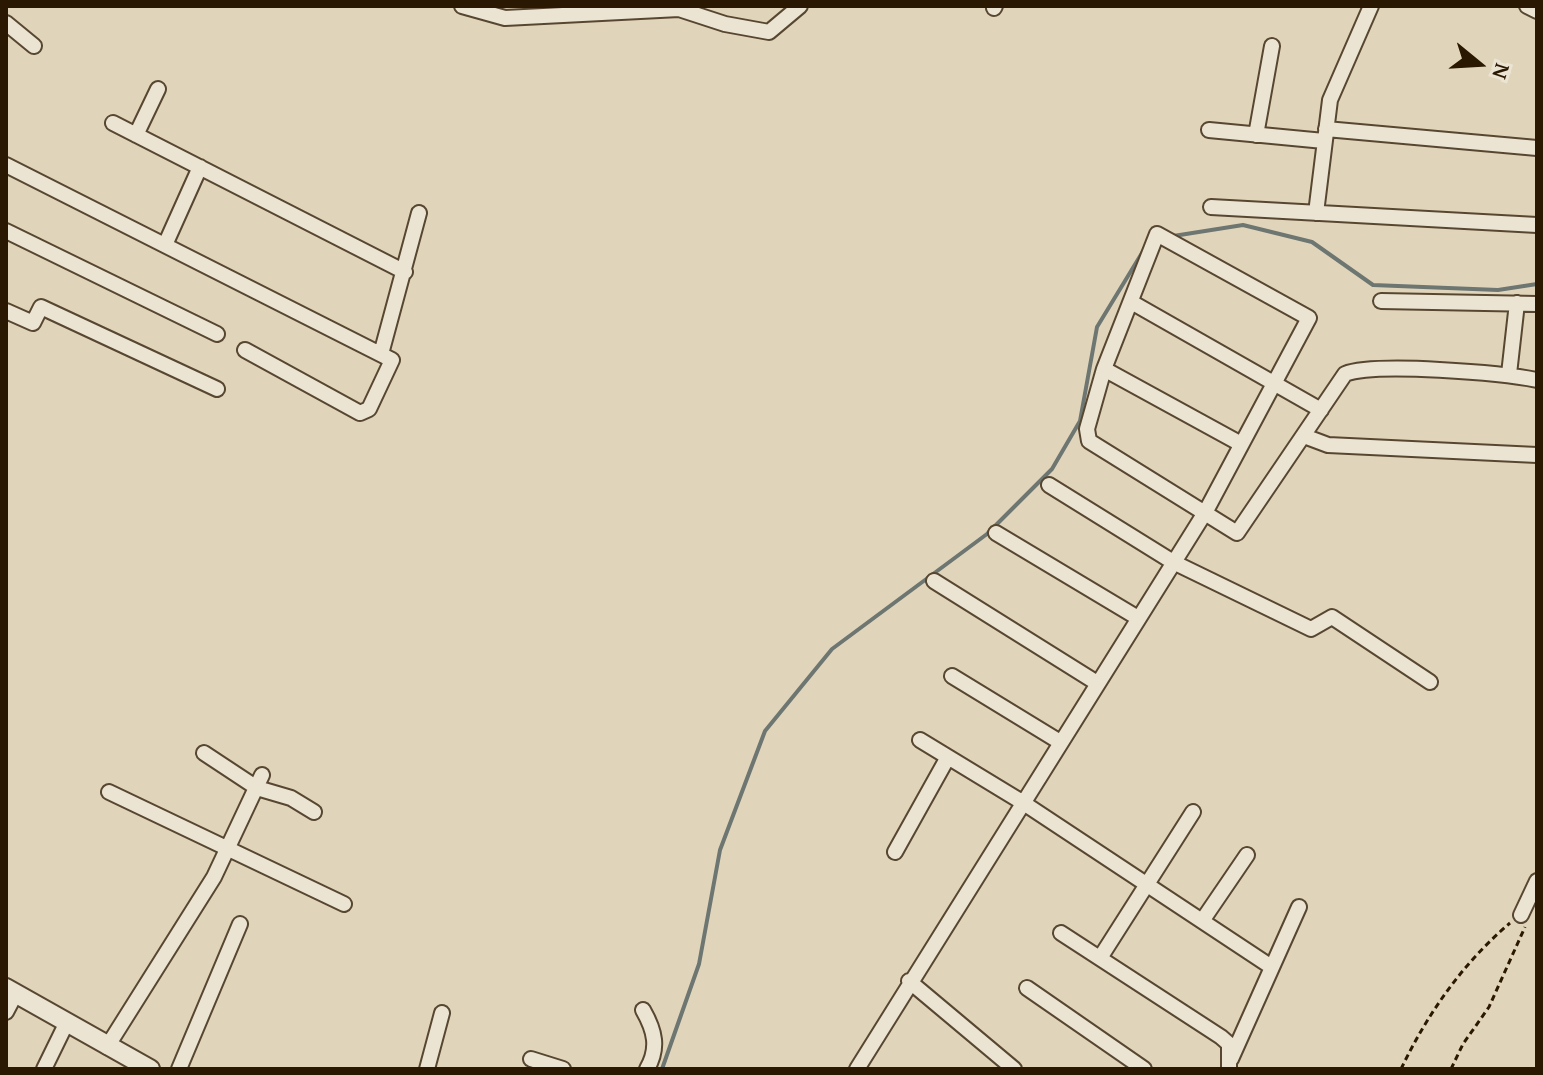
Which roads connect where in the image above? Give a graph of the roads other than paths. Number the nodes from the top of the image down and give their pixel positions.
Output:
1 (462, 6) edge
2 (800, 6) edge
3 (1371, 6) edge
4 (1527, 6) edge
5 (1537, 11) edge
6 (6, 23) edge
7 (34, 46) dead end
8 (1272, 46) dead end
9 (158, 89) dead end
10 (113, 123) dead end
11 (1209, 130) dead end
12 (136, 135) junction
13 (1256, 135) junction
14 (1325, 135) junction
15 (1537, 148) edge
16 (6, 165) edge
17 (200, 167) junction
18 (1211, 207) dead end
19 (419, 213) dead end
20 (1316, 213) junction
21 (1537, 225) edge
22 (6, 231) edge
23 (165, 245) junction
24 (405, 272) junction
25 (1381, 301) dead end
26 (1133, 303) junction
27 (1517, 303) junction
28 (1537, 304) edge
29 (6, 311) edge
30 (217, 334) dead end
31 (245, 350) dead end
32 (381, 354) junction
33 (1104, 369) junction
34 (1509, 374) junction
35 (1537, 380) edge
36 (1274, 383) junction
37 (217, 389) dead end
38 (1321, 410) junction
39 (1304, 436) junction
40 (1241, 444) junction
41 (1537, 455) edge
42 (1049, 485) dead end
43 (1206, 511) junction
44 (996, 533) dead end
45 (1173, 562) junction
46 (934, 581) dead end
47 (1138, 618) junction
48 (952, 676) dead end
49 (1430, 682) dead end
50 (1097, 683) junction
51 (920, 740) dead end
52 (1060, 742) junction
53 (204, 753) dead end
54 (948, 757) junction
55 (259, 782) junction
56 (109, 792) dead end
57 (1022, 802) junction
58 (314, 812) dead end
59 (1193, 812) dead end
60 (228, 852) junction
61 (895, 852) dead end
62 (1247, 855) dead end
63 (1537, 881) edge
64 (1147, 884) junction
65 (344, 904) dead end
66 (1299, 907) dead end
67 (1521, 915) road end
68 (1202, 921) junction
69 (240, 924) dead end
70 (1061, 933) dead end
71 (1100, 958) junction
72 (1270, 966) junction
73 (909, 981) junction
74 (1027, 988) dead end
75 (11, 990) edge
76 (643, 1010) dead end
77 (6, 1012) edge
78 (442, 1013) dead end
79 (66, 1024) junction
80 (107, 1047) junction
81 (531, 1059) dead end
82 (1230, 1064) edge
83 (44, 1069) edge
84 (150, 1069) edge
85 (179, 1069) edge
86 (427, 1069) edge
87 (563, 1069) edge
88 (647, 1069) edge
89 (857, 1069) edge
90 (1014, 1069) edge
91 (1144, 1069) edge

1 - 2 street
3 - 14 street
4 - 5 street
6 - 7 street
8 - 13 street
9 - 12 street
10 - 12 street
11 - 13 street
12 - 17 street
13 - 14 street
14 - 15 street
14 - 20 street
16 - 23 street
17 - 23 street
17 - 24 street
18 - 20 street
19 - 24 street
20 - 21 street
22 - 30 street
23 - 32 street
24 - 32 street
25 - 27 street
26 - 33 street
26 - 36 street
26 - 36 street
27 - 28 street
27 - 34 street
29 - 37 street
31 - 32 street
33 - 40 street
33 - 43 street
34 - 35 street
34 - 38 street
36 - 38 street
36 - 40 street
38 - 39 street
39 - 41 street
39 - 43 street
40 - 43 street
42 - 45 street
43 - 45 street
44 - 47 street
45 - 47 street
45 - 49 street
46 - 50 street
47 - 50 street
48 - 52 street
50 - 52 street
51 - 54 street
52 - 57 street
53 - 55 street
54 - 57 street
54 - 61 street
55 - 58 street
55 - 60 street
56 - 60 street
57 - 64 street
57 - 73 street
59 - 64 street
60 - 65 street
60 - 80 street
62 - 68 street
63 - 67 street
64 - 68 street
64 - 71 street
66 - 72 street
68 - 72 street
69 - 85 street
70 - 71 street
71 - 82 street
72 - 82 street
73 - 89 street
73 - 90 street
74 - 91 street
75 - 77 street
75 - 79 street
76 - 88 street
78 - 86 street
79 - 80 street
79 - 83 street
80 - 84 street
81 - 87 street

